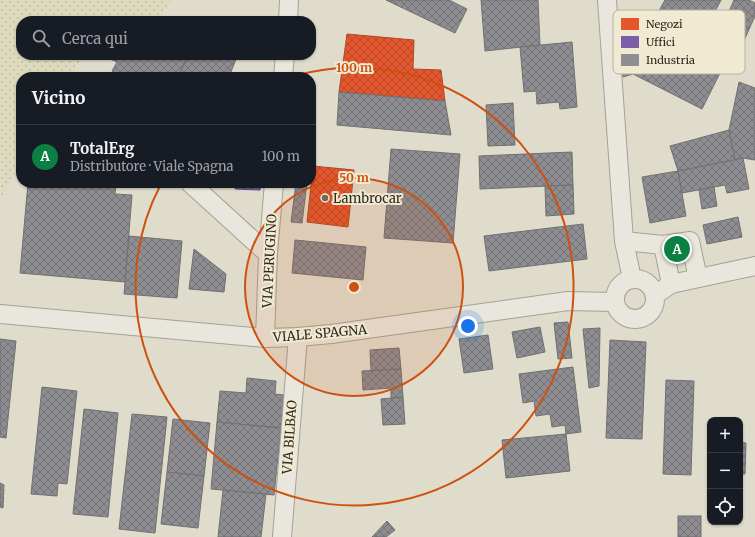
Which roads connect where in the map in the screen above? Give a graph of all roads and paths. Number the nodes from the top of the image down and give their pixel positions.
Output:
1 (289, 0) edge
2 (607, 0) edge
3 (288, 16) edge
4 (285, 60) edge
5 (283, 72) edge
6 (195, 188) edge
7 (274, 188) edge
8 (624, 241) junction
9 (663, 245) junction
10 (268, 254) junction
11 (755, 266) edge
12 (698, 278) junction
13 (632, 279) junction
14 (671, 284) junction
15 (655, 295) junction
16 (615, 302) junction
17 (0, 314) edge
18 (298, 337) junction
19 (265, 338) junction
20 (282, 537) edge

1 - 3 street
2 - 8 street
4 - 5 street
6 - 10 street
7 - 10 street, VIA PERUGINO
8 - 9 street
8 - 13 street
9 - 12 street
9 - 14 street
10 - 19 street, VIA PERUGINO
11 - 12 street
12 - 14 street
13 - 15 street
13 - 16 street
14 - 15 street
15 - 16 street
16 - 18 street, VIALE SPAGNA
17 - 19 street, VIALE SPAGNA
18 - 19 street, VIALE SPAGNA
18 - 20 street, VIA BILBAO

